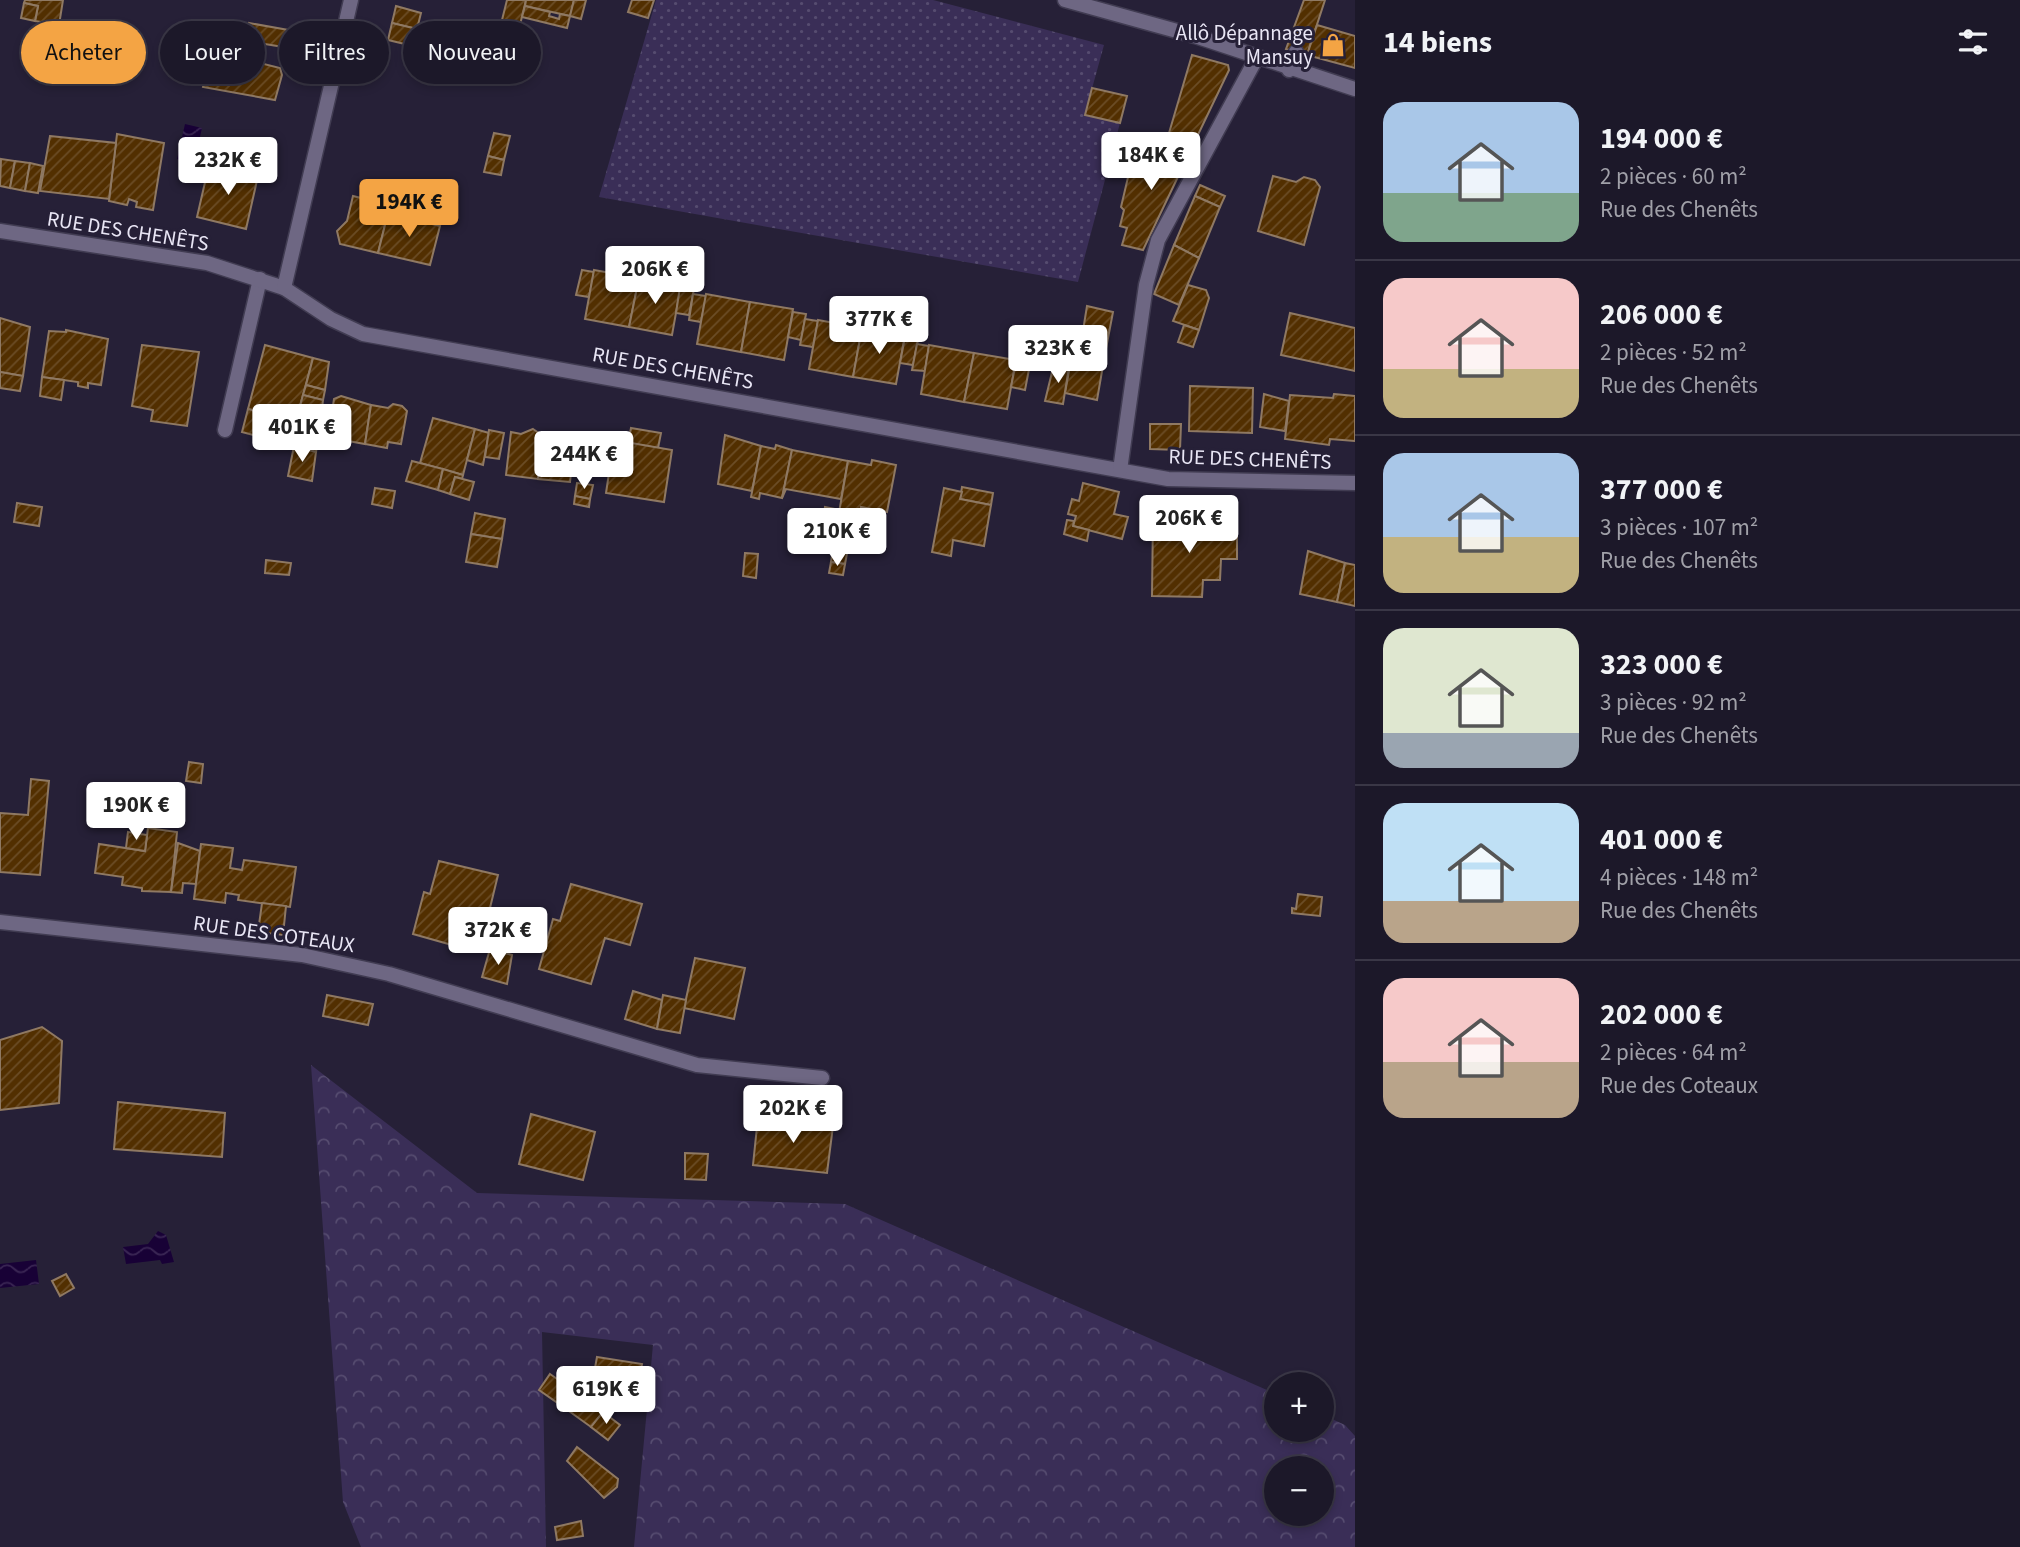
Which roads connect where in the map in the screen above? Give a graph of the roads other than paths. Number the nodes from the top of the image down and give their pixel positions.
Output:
1 (351, 0) edge
2 (1068, 0) edge
3 (1296, 52) dead end
4 (1256, 59) junction
5 (1289, 70) junction
6 (1355, 89) edge
7 (0, 231) edge
8 (260, 279) junction
9 (284, 288) junction
10 (226, 430) dead end
11 (1121, 470) junction
12 (1355, 483) edge
13 (0, 922) edge
14 (822, 1078) dead end

1 - 9 street
2 - 4 street
3 - 5 street
4 - 5 street
4 - 11 street
5 - 6 street
7 - 8 street, RUE DES CHENÊTS
8 - 9 street, RUE DES CHENÊTS
8 - 10 street
9 - 11 street, RUE DES CHENÊTS
11 - 12 street, RUE DES CHENÊTS
13 - 14 street, RUE DES COTEAUX

